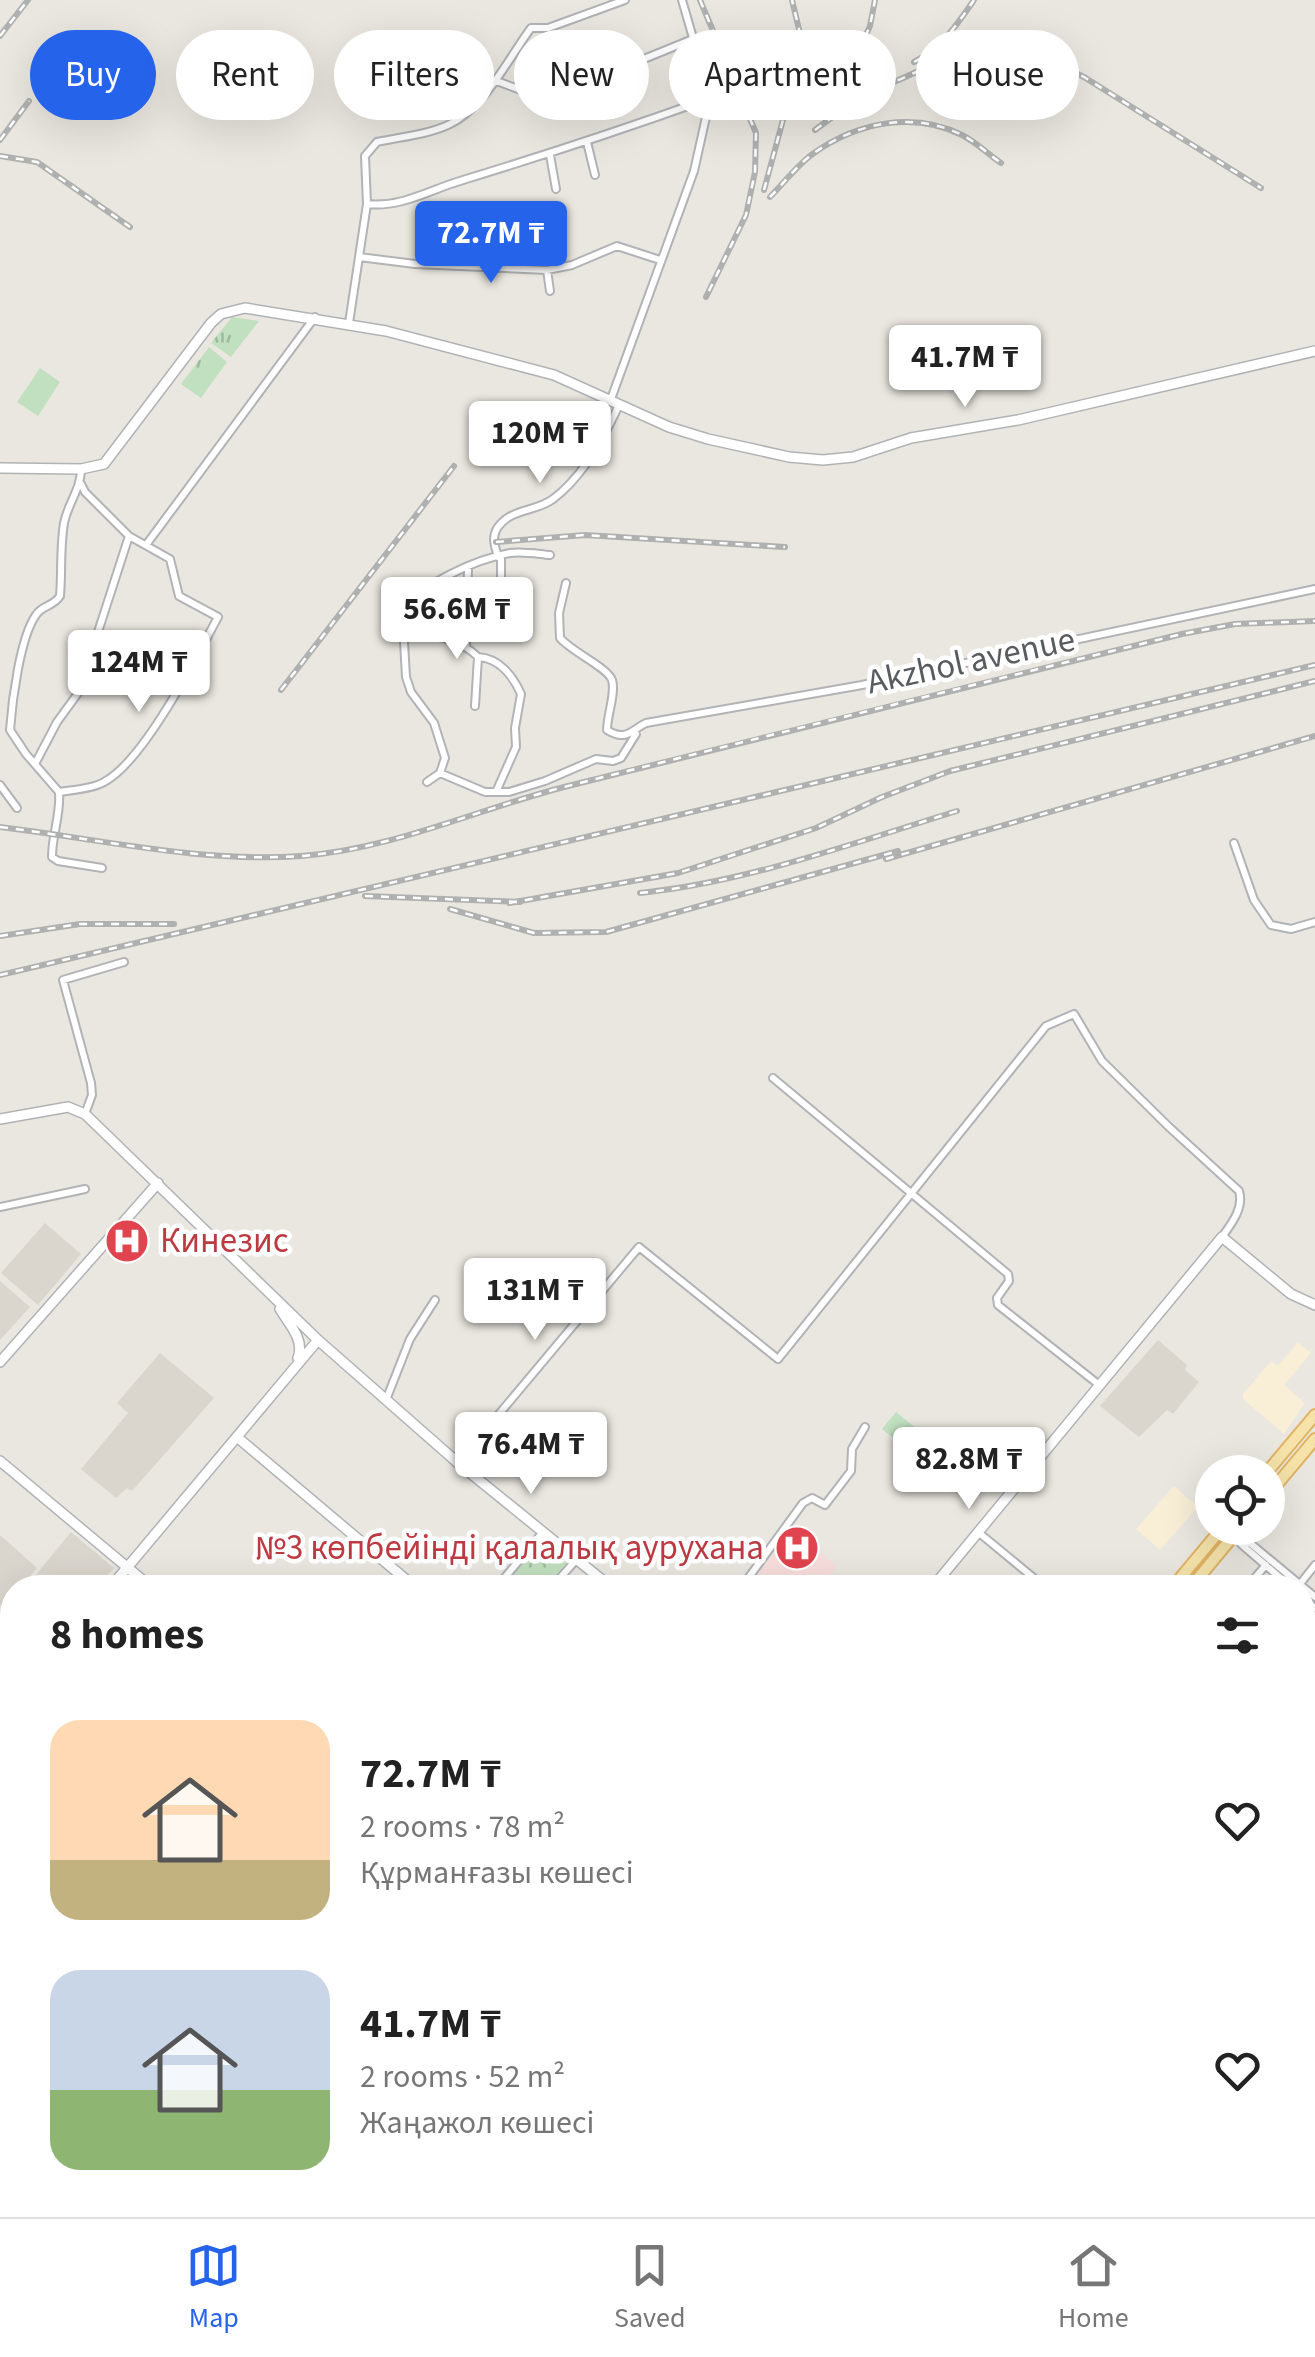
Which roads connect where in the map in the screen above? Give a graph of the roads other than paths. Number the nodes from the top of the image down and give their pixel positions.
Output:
1 (625, 0) edge
2 (682, 0) edge
3 (690, 30) edge
4 (669, 49) edge
5 (494, 80) joint
6 (669, 113) edge
7 (456, 120) edge
8 (705, 120) edge
9 (588, 142) junction
10 (550, 155) junction
11 (595, 175) dead end
12 (556, 189) dead end
13 (368, 204) junction
14 (360, 257) junction
15 (660, 260) junction
16 (547, 270) junction
17 (550, 290) dead end
18 (315, 317) junction
19 (350, 323) junction
20 (1315, 351) edge
21 (615, 401) junction
22 (0, 468) edge
23 (82, 469) junction
24 (81, 484) junction
25 (129, 536) junction
26 (146, 546) junction
27 (550, 555) dead end
28 (500, 556) junction
29 (468, 569) junction
30 (566, 583) dead end
31 (1315, 589) edge
32 (399, 612) dead end
33 (490, 626) dead end
34 (393, 630) dead end
35 (406, 634) junction
36 (466, 645) junction
37 (478, 658) junction
38 (475, 706) dead end
39 (634, 733) junction
40 (35, 764) junction
41 (440, 773) junction
42 (428, 782) dead end
43 (0, 786) edge
44 (59, 792) junction
45 (495, 792) junction
46 (17, 808) dead end
47 (1234, 844) dead end
48 (102, 868) dead end
49 (1315, 922) edge
50 (124, 962) dead end
51 (773, 1078) dead end
52 (81, 1112) junction
53 (0, 1119) edge
54 (158, 1183) junction
55 (85, 1190) dead end
56 (912, 1195) junction
57 (0, 1207) edge
58 (1222, 1236) junction
59 (271, 1294) junction
60 (435, 1300) dead end
61 (1315, 1305) edge
62 (318, 1340) junction
63 (0, 1362) edge
64 (289, 1374) junction
65 (1098, 1384) junction
66 (386, 1400) junction
67 (1315, 1415) edge
68 (865, 1427) dead end
69 (237, 1438) junction
70 (1315, 1439) edge
71 (1303, 1453) junction
72 (1281, 1455) edge
73 (0, 1460) edge
74 (1315, 1461) edge
75 (458, 1463) junction
76 (1285, 1475) edge
77 (543, 1532) junction
78 (978, 1532) junction
79 (1208, 1545) edge
80 (1230, 1545) edge
81 (1247, 1545) edge
82 (1253, 1545) edge
83 (577, 1559) junction
84 (1266, 1565) junction
85 (127, 1566) junction
86 (120, 1575) edge
87 (137, 1575) edge
88 (400, 1575) edge
89 (507, 1575) edge
90 (563, 1575) edge
91 (596, 1575) edge
92 (750, 1575) edge
93 (943, 1575) edge
94 (1030, 1575) edge
95 (1183, 1575) edge
96 (1202, 1575) edge
97 (1257, 1575) edge
98 (1280, 1575) edge
99 (1284, 1575) edge

1 - 5 street
2 - 3 street
4 - 5 street
6 - 9 street
7 - 13 street
8 - 15 street
9 - 10 street
9 - 11 street
10 - 12 street
10 - 13 street
13 - 14 street
14 - 16 street
14 - 19 street
15 - 16 street
15 - 21 street
16 - 17 street
18 - 19 main road
18 - 23 main road
18 - 26 street
19 - 21 main road
20 - 21 main road
21 - 28 street
22 - 23 main road
23 - 24 street
24 - 25 street
24 - 40 street
25 - 26 street
25 - 40 street
26 - 44 street
27 - 28 street
28 - 29 street
28 - 33 street
29 - 32 street
29 - 36 street
30 - 39 street
31 - 39 street, Akzhol avenue
34 - 35 street
35 - 36 street
35 - 41 street
36 - 37 street
37 - 38 street
37 - 45 street
39 - 45 street, Akzhol avenue
40 - 44 street
41 - 42 street
41 - 45 street
43 - 46 street
44 - 48 street
47 - 49 street
50 - 52 street
51 - 56 street
52 - 53 main road
52 - 54 main road
54 - 59 main road
54 - 63 main road
55 - 57 street
56 - 58 street
56 - 65 street
56 - 75 street
58 - 61 main road
58 - 65 main road
59 - 62 main road
59 - 64 main road
60 - 66 street
62 - 64 main road
62 - 66 main road
64 - 69 main road
65 - 78 main road
66 - 75 main road
67 - 72 main road
68 - 92 street
69 - 85 main road
69 - 88 main road
70 - 71 main road
71 - 74 main road
71 - 76 main road
73 - 85 main road
75 - 77 main road
77 - 83 main road
77 - 89 street
78 - 93 main road
78 - 94 street
79 - 95 main road
80 - 96 main road
81 - 84 street
82 - 99 street
83 - 90 street
83 - 91 main road
84 - 97 street
84 - 98 street
85 - 86 main road
85 - 87 main road

